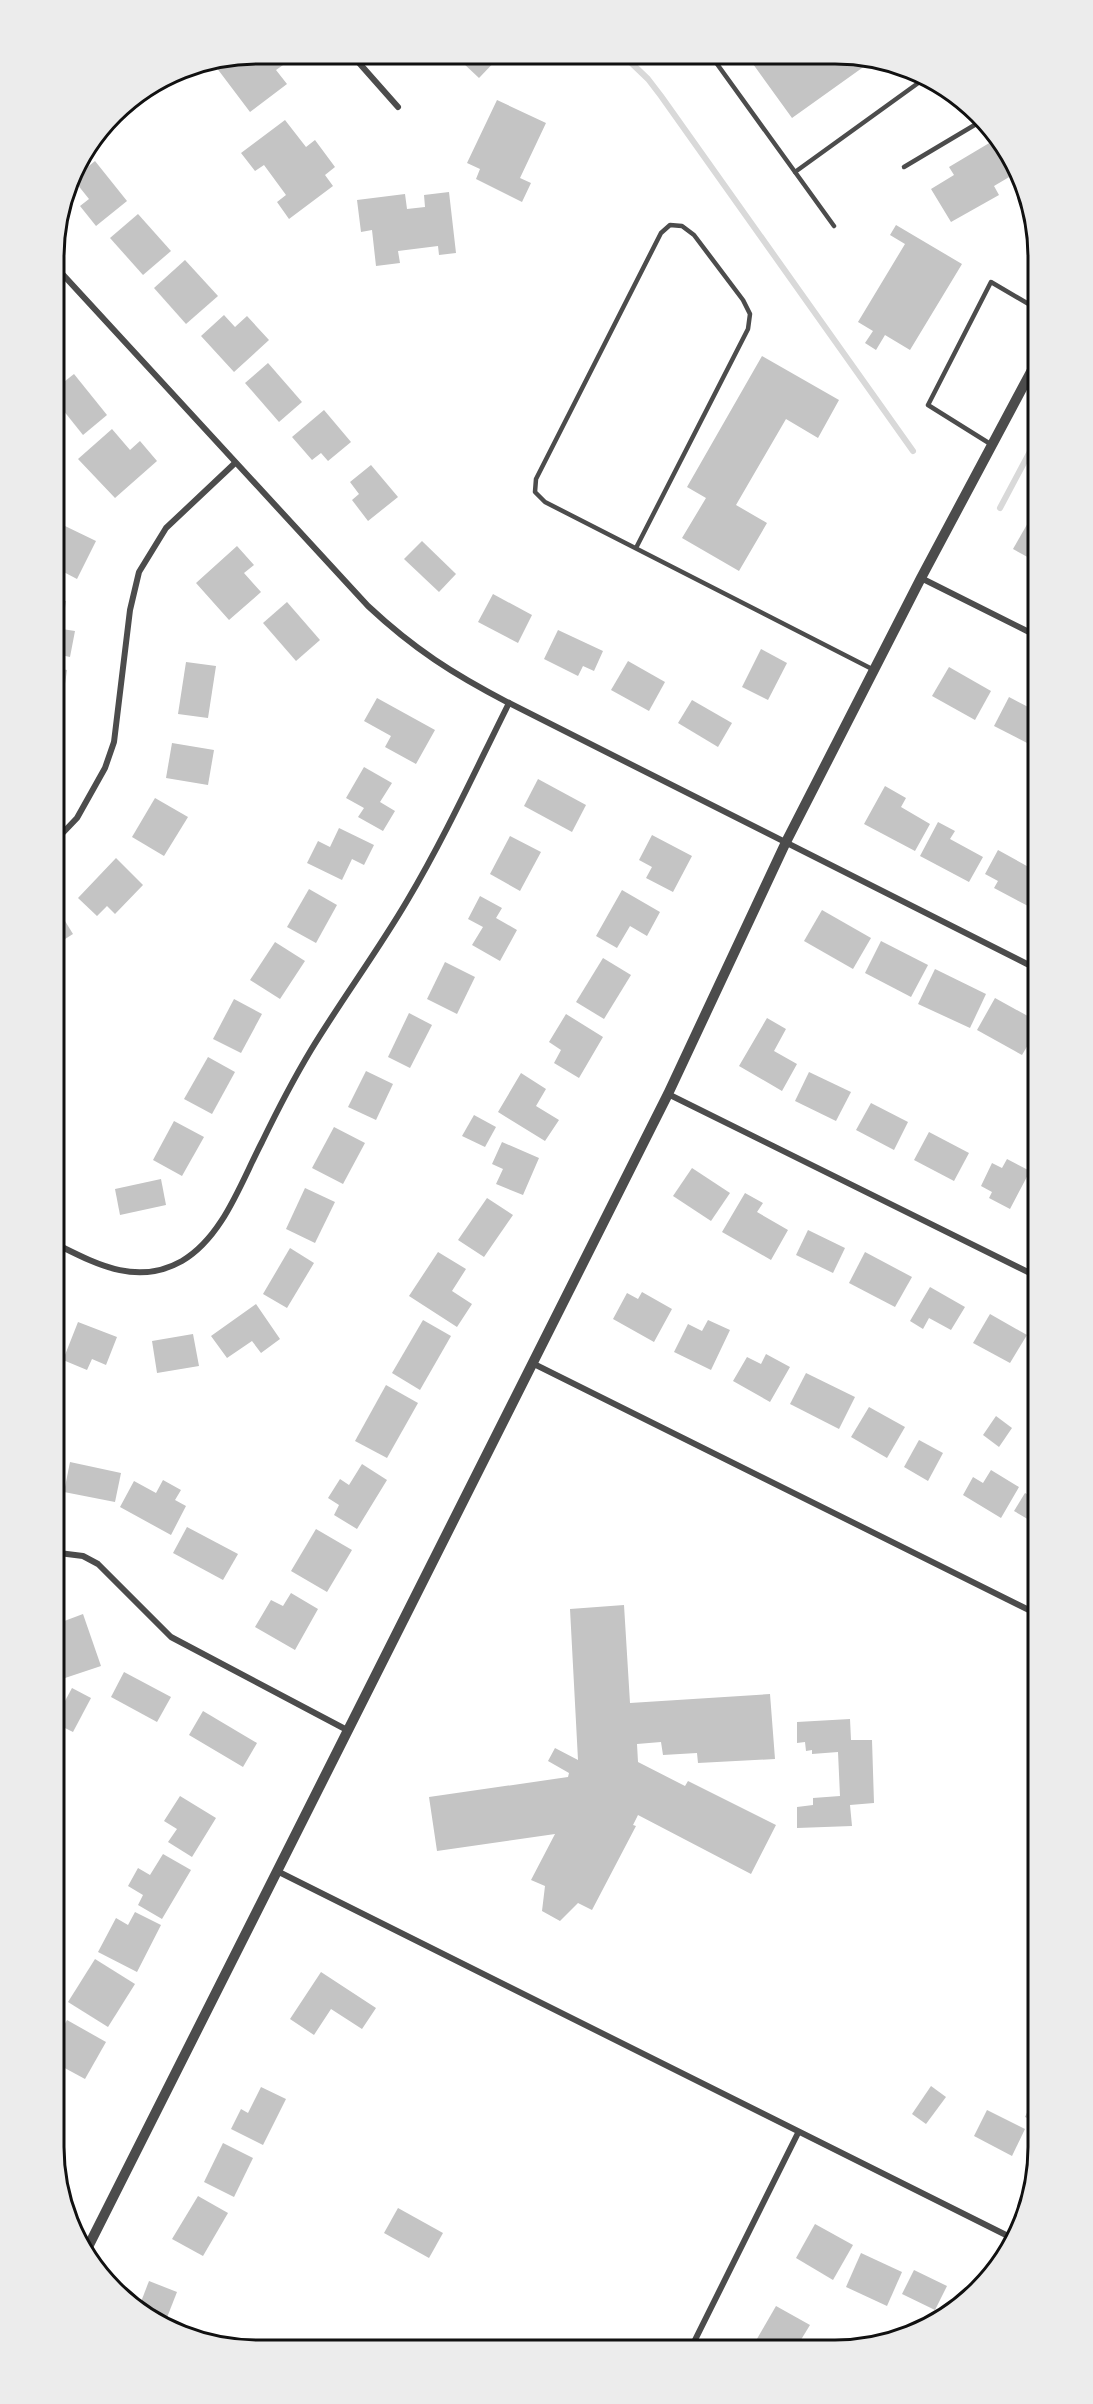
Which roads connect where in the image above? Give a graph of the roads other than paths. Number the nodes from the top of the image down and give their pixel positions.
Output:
1 (717, 64) edge
2 (361, 65) edge
3 (918, 83) edge
4 (398, 107) dead end
5 (975, 124) edge
6 (904, 167) dead end
7 (795, 172) junction
8 (834, 226) dead end
9 (65, 277) edge
10 (1028, 304) edge
11 (1028, 377) edge
12 (992, 445) junction
13 (235, 463) junction
14 (636, 548) junction
15 (921, 578) junction
16 (1028, 632) edge
17 (874, 670) junction
18 (509, 703) junction
19 (65, 830) edge
20 (786, 842) junction
21 (1028, 964) edge
22 (668, 1094) junction
23 (64, 1248) edge
24 (1028, 1272) edge
25 (532, 1363) junction
26 (64, 1554) edge
27 (1028, 1610) edge
28 (347, 1730) junction
29 (276, 1871) junction
30 (798, 2133) junction
31 (1006, 2236) edge
32 (90, 2243) edge
33 (695, 2340) edge

1 - 7 lane
2 - 4 street
3 - 7 lane
5 - 6 lane
7 - 8 lane
9 - 13 street
10 - 12 lane
11 - 12 street
12 - 15 street
13 - 18 street
13 - 19 street
14 - 14 lane
14 - 17 lane
15 - 16 street
15 - 17 street
17 - 20 street
18 - 20 street
18 - 23 street
20 - 21 street
20 - 22 street
22 - 24 street
22 - 25 street
25 - 27 street
25 - 28 street
26 - 28 street
28 - 29 street
29 - 30 street
29 - 32 street
30 - 31 street
30 - 33 street

